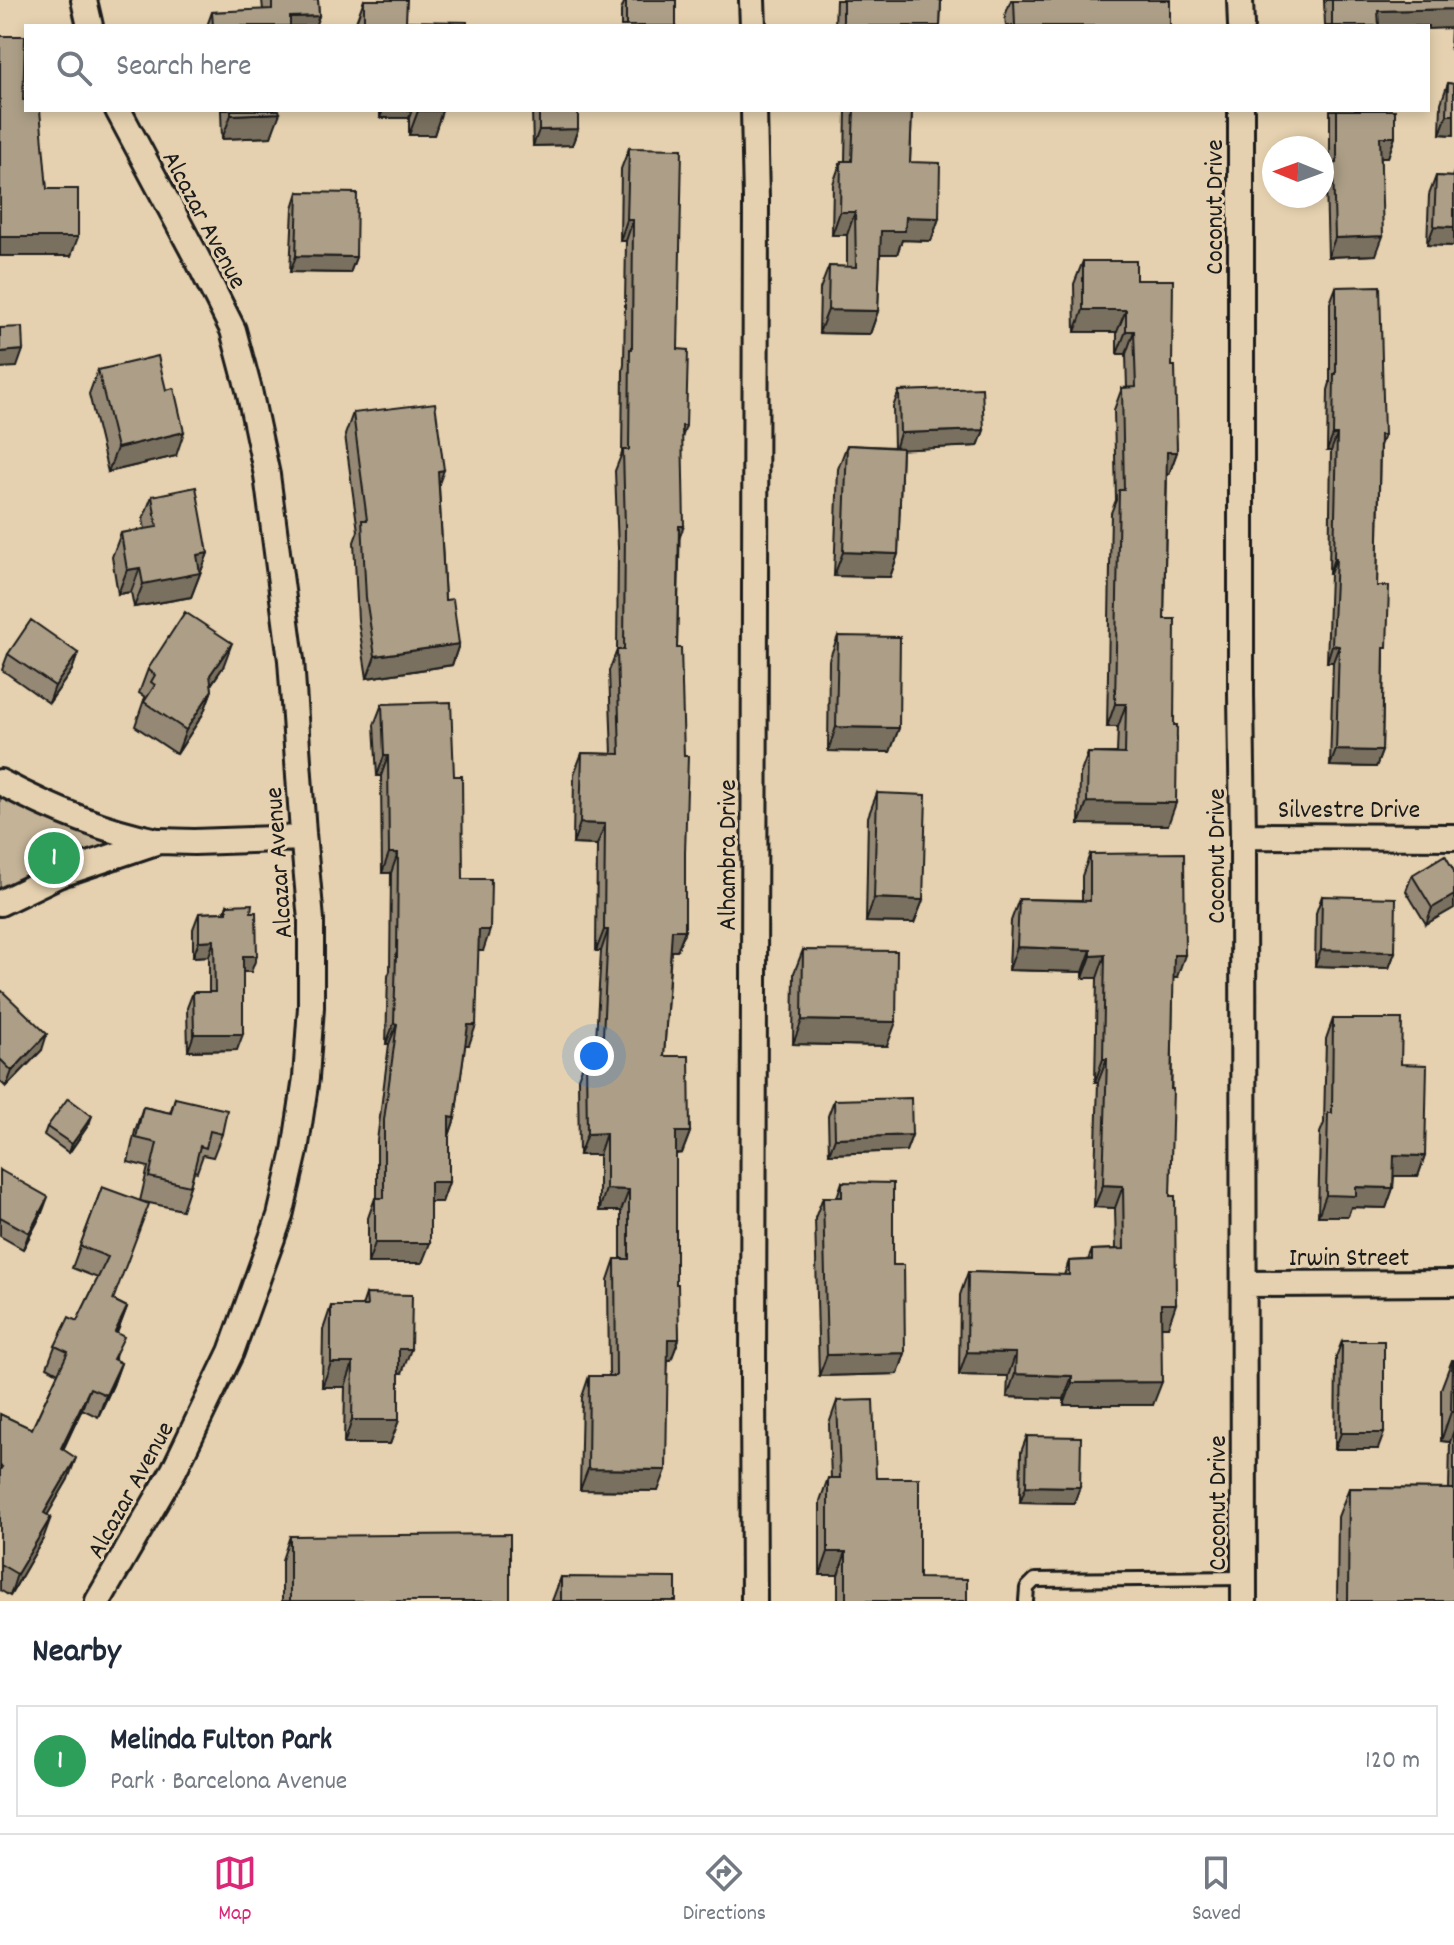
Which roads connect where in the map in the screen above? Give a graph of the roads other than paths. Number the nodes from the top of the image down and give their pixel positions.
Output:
1 (84, 0) edge
2 (752, 0) edge
3 (1240, 0) edge
4 (90, 24) edge
5 (753, 24) edge
6 (1241, 24) edge
7 (119, 112) edge
8 (754, 112) edge
9 (1241, 112) edge
10 (0, 782) edge
11 (1243, 836) junction
12 (1454, 837) edge
13 (303, 838) junction
14 (159, 841) junction
15 (0, 903) edge
16 (1454, 1283) edge
17 (1245, 1284) junction
18 (1244, 1590) edge
19 (98, 1601) edge
20 (754, 1601) edge
21 (1026, 1601) edge

1 - 4 street
2 - 5 street
3 - 6 street
7 - 13 street, Alcazar Avenue
8 - 20 street, Alhambra Drive
9 - 11 street, Coconut Drive
10 - 14 street
11 - 12 street, Silvestre Drive
11 - 17 street, Coconut Drive
13 - 14 street
13 - 19 street, Alcazar Avenue
14 - 15 street
16 - 17 street, Irwin Street
17 - 18 street, Coconut Drive
18 - 21 lane

